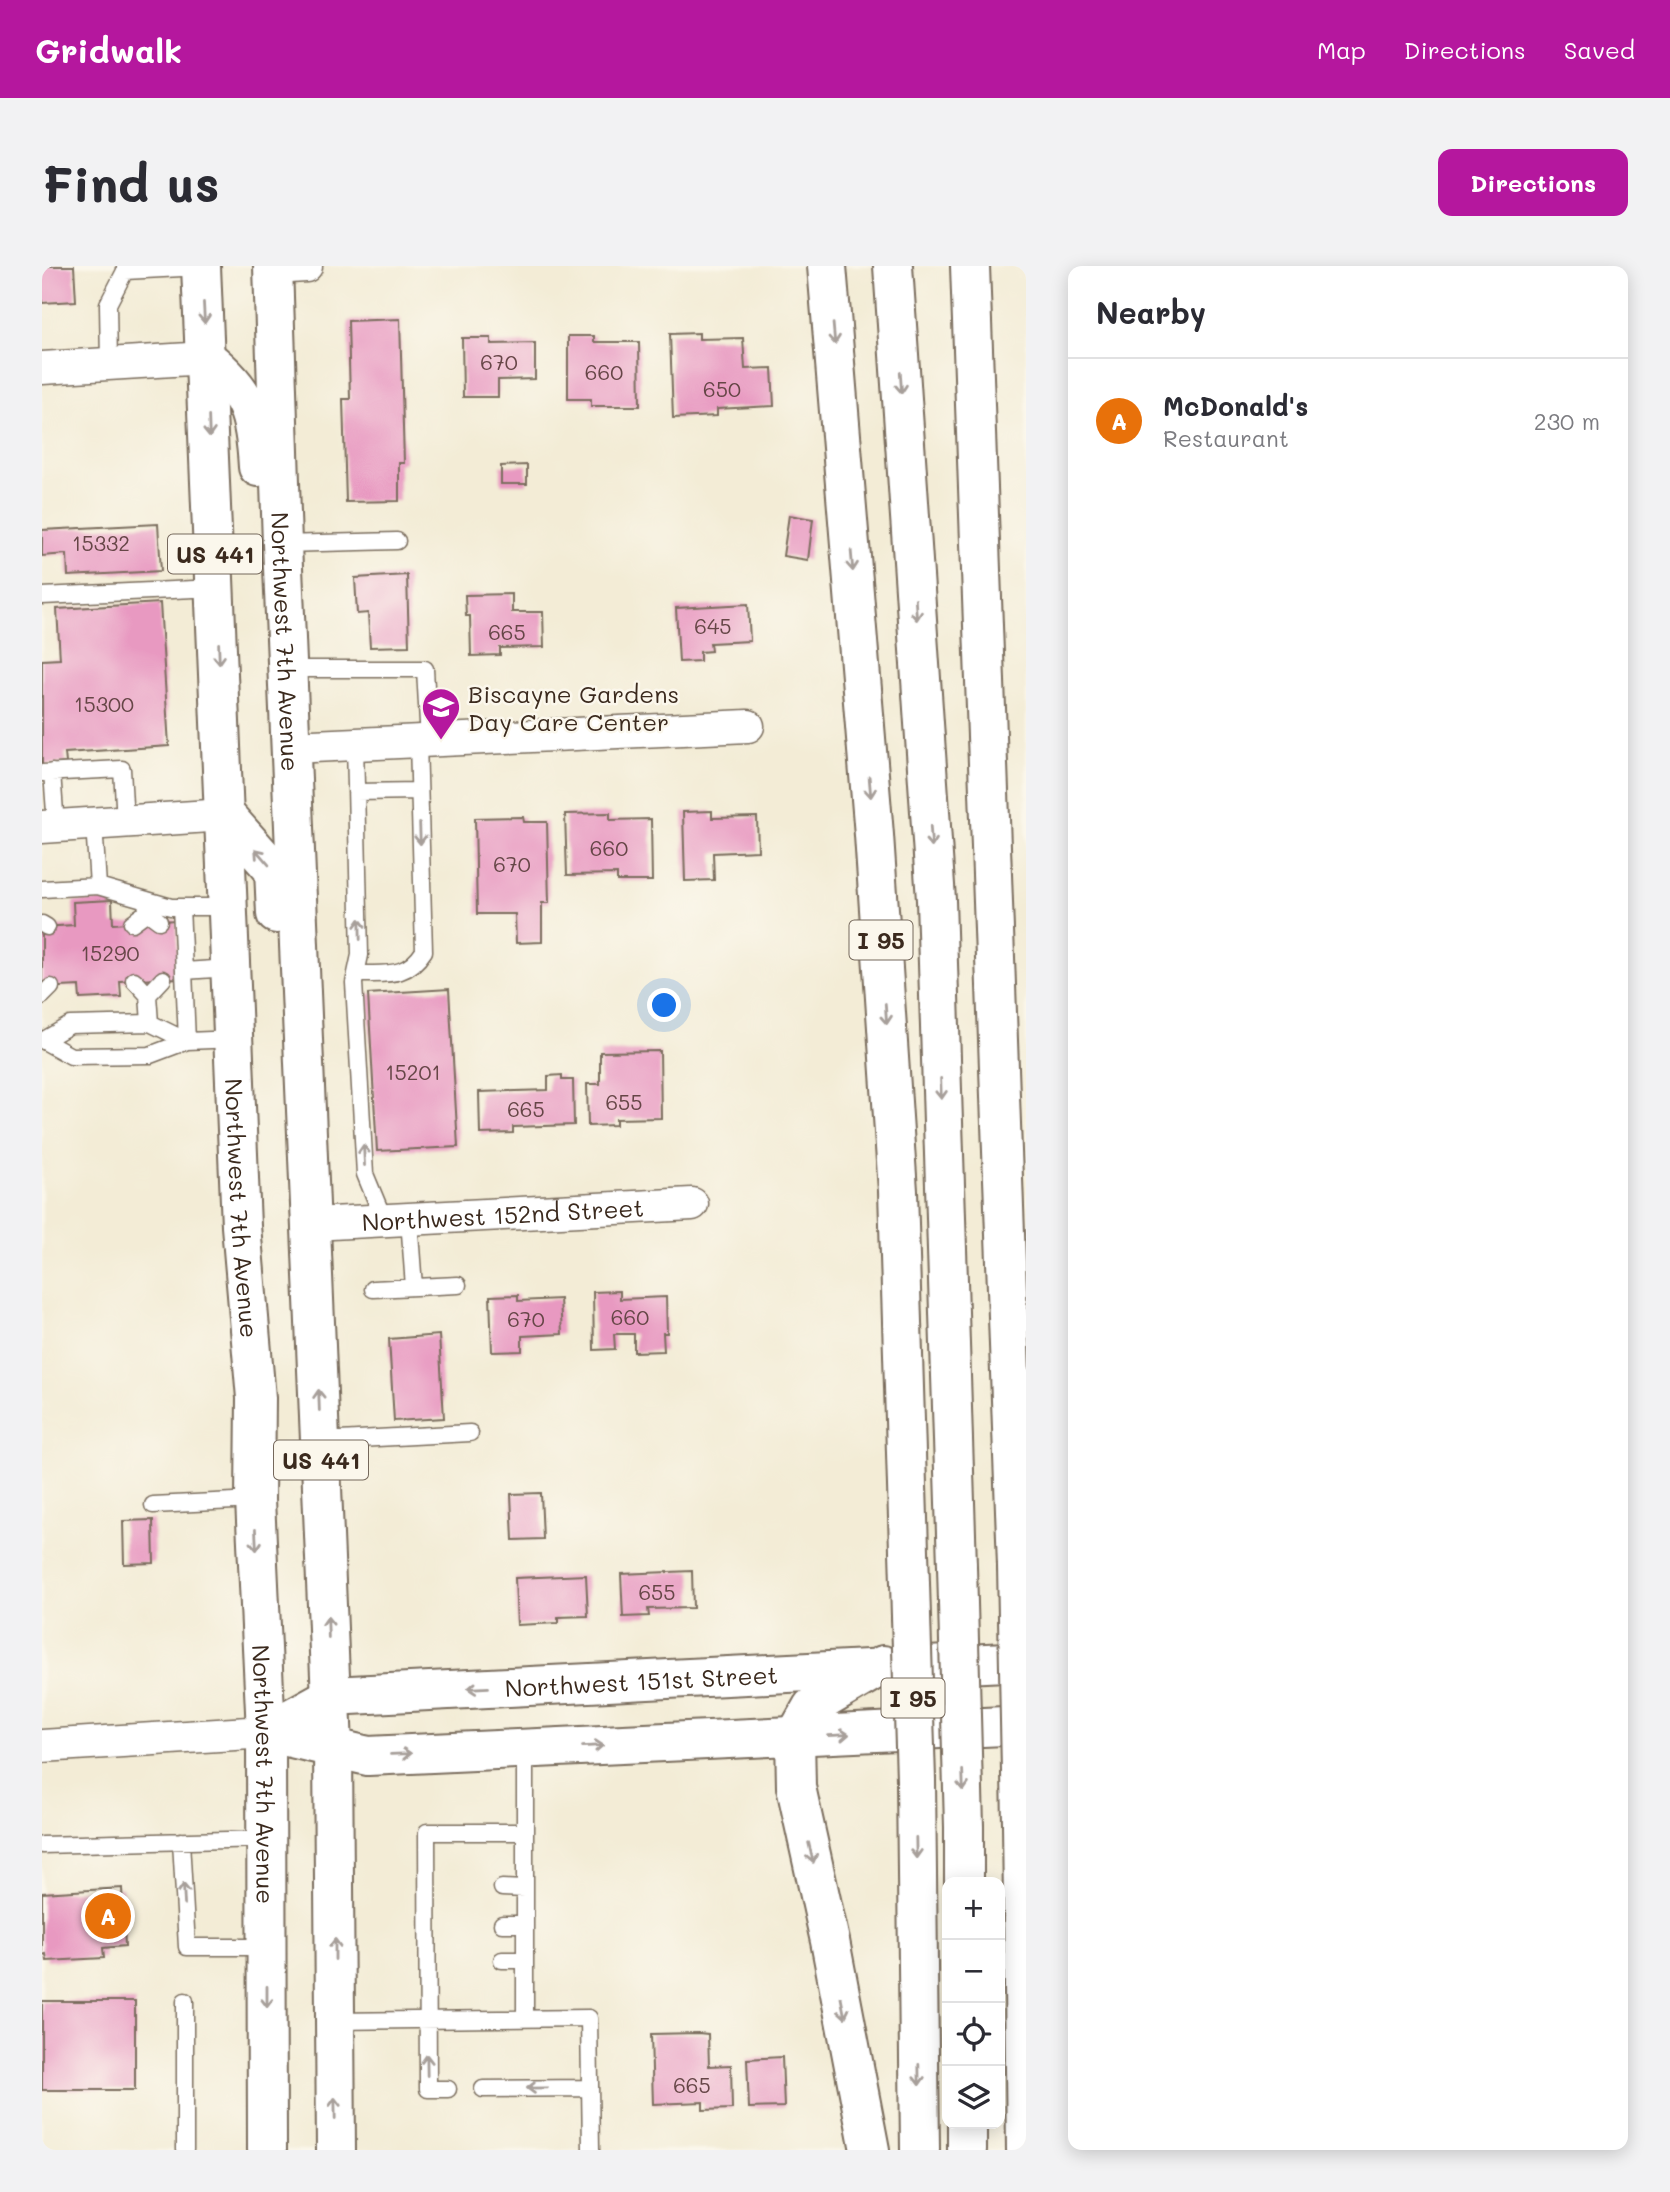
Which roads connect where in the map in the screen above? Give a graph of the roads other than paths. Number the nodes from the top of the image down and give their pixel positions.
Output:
1 (281, 266) edge
2 (827, 266) edge
3 (893, 266) edge
4 (970, 266) edge
5 (984, 266) edge
6 (201, 267) edge
7 (125, 269) edge
8 (206, 358) junction
9 (109, 364) junction
10 (42, 368) edge
11 (397, 541) dead end
12 (282, 544) junction
13 (216, 588) junction
14 (42, 596) edge
15 (287, 669) junction
16 (748, 726) dead end
17 (423, 741) junction
18 (355, 744) junction
19 (291, 747) junction
20 (47, 773) edge
21 (419, 790) junction
22 (356, 792) junction
23 (225, 815) junction
24 (125, 822) junction
25 (94, 823) junction
26 (49, 826) edge
27 (98, 886) junction
28 (42, 889) edge
29 (181, 907) junction
30 (229, 907) junction
31 (151, 911) junction
32 (132, 922) dead end
33 (231, 968) junction
34 (184, 971) junction
35 (356, 974) junction
36 (163, 979) dead end
37 (134, 980) dead end
38 (149, 995) junction
39 (150, 1023) junction
40 (234, 1039) junction
41 (43, 1040) edge
42 (187, 1041) junction
43 (306, 1087) junction
44 (692, 1203) dead end
45 (396, 1219) junction
46 (312, 1224) junction
47 (458, 1285) dead end
48 (414, 1287) junction
49 (373, 1289) dead end
50 (470, 1433) dead end
51 (321, 1441) junction
52 (1026, 1452) edge
53 (255, 1500) junction
54 (153, 1505) dead end
55 (1026, 1661) edge
56 (883, 1665) junction
57 (331, 1696) junction
58 (1026, 1726) edge
59 (265, 1732) junction
60 (795, 1737) junction
61 (42, 1745) edge
62 (333, 1747) junction
63 (525, 1749) junction
64 (525, 1832) junction
65 (266, 1839) junction
66 (181, 1841) junction
67 (42, 1845) edge
68 (964, 1877) edge
69 (502, 1888) dead end
70 (525, 1889) junction
71 (502, 1924) dead end
72 (525, 1924) junction
73 (267, 1947) junction
74 (525, 1960) junction
75 (502, 1961) dead end
76 (185, 2001) dead end
77 (525, 2019) junction
78 (426, 2020) junction
79 (334, 2021) junction
80 (590, 2088) junction
81 (483, 2089) dead end
82 (448, 2090) dead end
83 (967, 2129) edge
84 (186, 2150) edge
85 (267, 2150) edge
86 (336, 2150) edge
87 (591, 2150) edge
88 (870, 2150) edge
89 (920, 2150) edge
90 (967, 2150) edge
91 (1026, 2150) edge

1 - 12 main road, Northwest 7th Avenue / US 441
2 -> 89 main road, I 95, bridge
3 -> 68 main road, bridge
4 - 91 main road, bridge
5 - 52 main road
6 - 7 lane
6 -> 8 main road, Northwest 7th Avenue / US 441
7 - 9 lane
8 - 9 street
8 - 12 main road
8 -> 13 main road, Northwest 7th Avenue / US 441
9 - 10 street
11 - 12 lane
12 - 15 main road, Northwest 7th Avenue / US 441
13 - 14 lane
13 -> 23 main road, Northwest 7th Avenue / US 441
15 - 17 lane
15 - 19 main road, Northwest 7th Avenue / US 441
16 - 17 street
17 - 18 street
17 - 21 lane
18 - 19 street
18 - 22 lane
19 - 43 main road, Northwest 7th Avenue / US 441
20 - 24 lane
20 - 26 lane
21 - 22 lane
21 -> 35 lane
35 -> 22 lane
23 - 24 street
23 - 30 main road, Northwest 7th Avenue / US 441
43 -> 23 main road
24 - 25 street
25 - 26 street
25 - 27 lane
27 - 28 lane
27 - 31 lane
29 - 30 lane
29 - 31 lane
29 - 34 lane
30 - 33 main road, Northwest 7th Avenue / US 441
31 - 32 lane
33 - 34 lane
33 - 40 main road, Northwest 7th Avenue / US 441
34 - 42 lane
45 -> 35 lane
36 - 38 lane
37 - 38 lane
38 - 39 lane
39 - 41 lane
39 - 42 lane
40 - 42 lane
40 - 53 main road, Northwest 7th Avenue / US 441
41 - 42 lane
43 - 46 main road, Northwest 7th Avenue / US 441
44 - 45 street, Northwest 152nd Street
45 - 46 street, Northwest 152nd Street
45 - 48 lane
51 -> 46 main road, Northwest 7th Avenue / US 441
47 - 48 lane
48 - 49 lane
50 - 51 lane
57 -> 51 main road, Northwest 7th Avenue / US 441
53 - 54 lane
53 -> 59 main road, Northwest 7th Avenue / US 441
55 - 56 main road, Northwest 151st Street
56 -> 57 main road, Northwest 151st Street
56 - 60 main road
57 - 59 main road, Northwest 151st Street
57 - 62 main road, Northwest 7th Avenue / US 441
60 -> 58 main road, Northwest 151st Street
59 - 61 street, Northwest 151st Street
59 - 62 main road, Northwest 151st Street
59 - 65 main road, Northwest 7th Avenue / US 441
63 -> 60 main road, Northwest 151st Street
60 -> 88 main road
62 -> 63 main road, Northwest 151st Street
79 -> 62 main road, Northwest 7th Avenue / US 441
63 - 64 lane
64 - 70 lane
64 - 78 lane
65 - 66 lane
65 - 73 main road, Northwest 7th Avenue / US 441
66 - 67 lane
73 -> 66 lane
69 - 70 lane
70 - 72 lane
71 - 72 lane
72 - 74 lane
73 -> 85 main road, Northwest 7th Avenue / US 441
74 - 75 lane
74 - 77 lane
76 - 84 lane
77 - 78 lane
77 - 80 lane
78 - 79 lane
82 -> 78 lane
86 -> 79 main road, Northwest 7th Avenue / US 441
80 -> 81 lane
80 - 87 lane
83 - 90 main road

